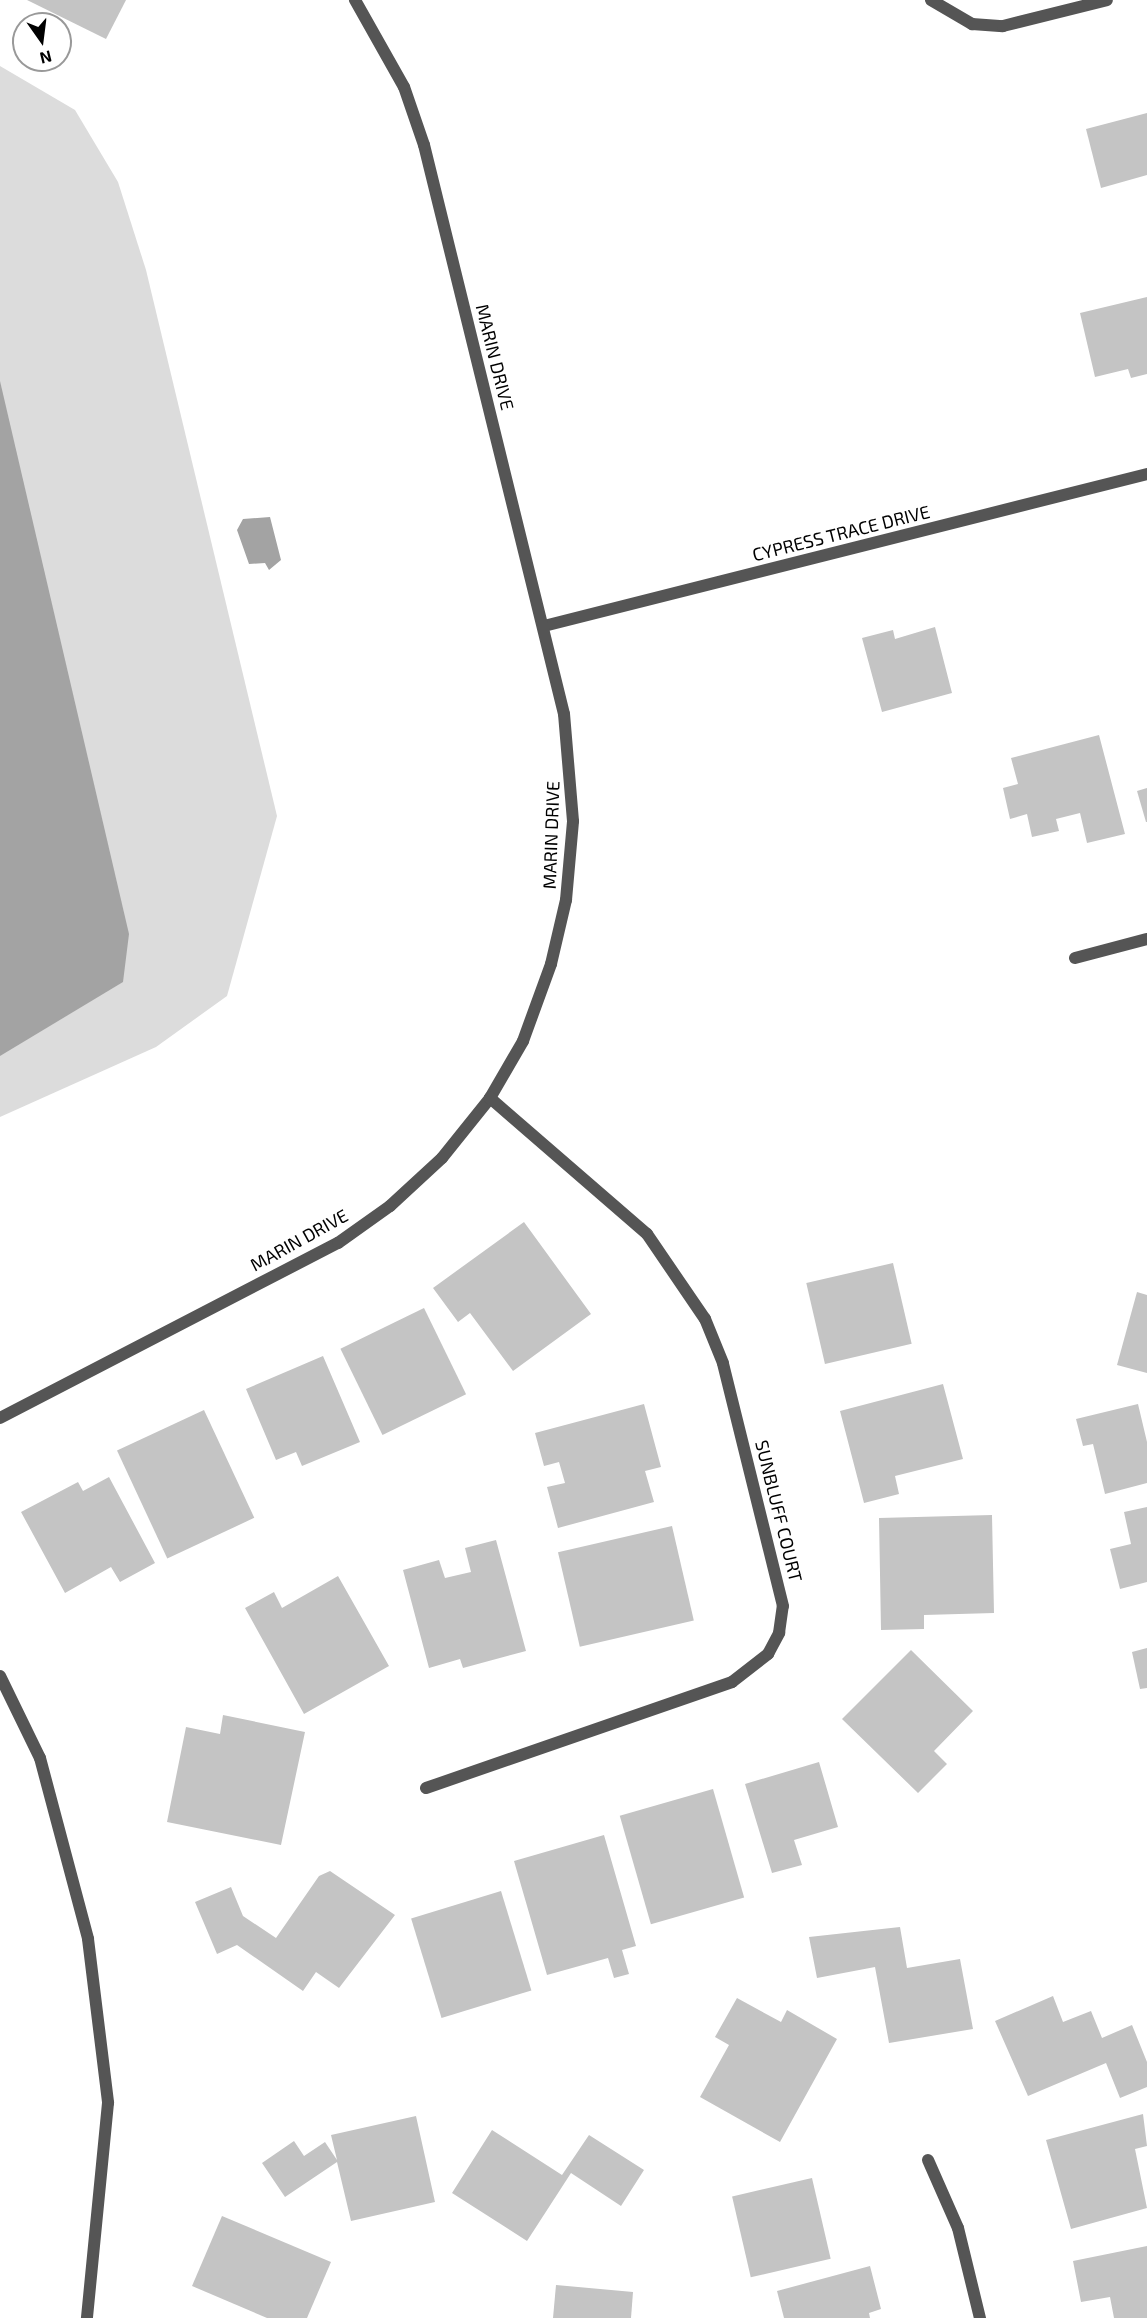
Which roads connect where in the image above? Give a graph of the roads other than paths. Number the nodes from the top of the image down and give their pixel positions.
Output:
1 (355, 0) edge
2 (931, 0) edge
3 (1107, 0) edge
4 (1147, 474) edge
5 (544, 626) junction
6 (1147, 939) edge
7 (1075, 958) dead end
8 (490, 1098) junction
9 (0, 1418) edge
10 (0, 1676) edge
11 (426, 1788) dead end
12 (928, 2160) dead end
13 (87, 2318) edge
14 (980, 2318) edge

1 - 5 street, MARIN DRIVE
2 - 3 street
4 - 5 street, CYPRESS TRACE DRIVE
5 - 8 street, MARIN DRIVE
6 - 7 street
8 - 9 street, MARIN DRIVE
8 - 11 street, SUNBLUFF COURT
10 - 13 street
12 - 14 street

